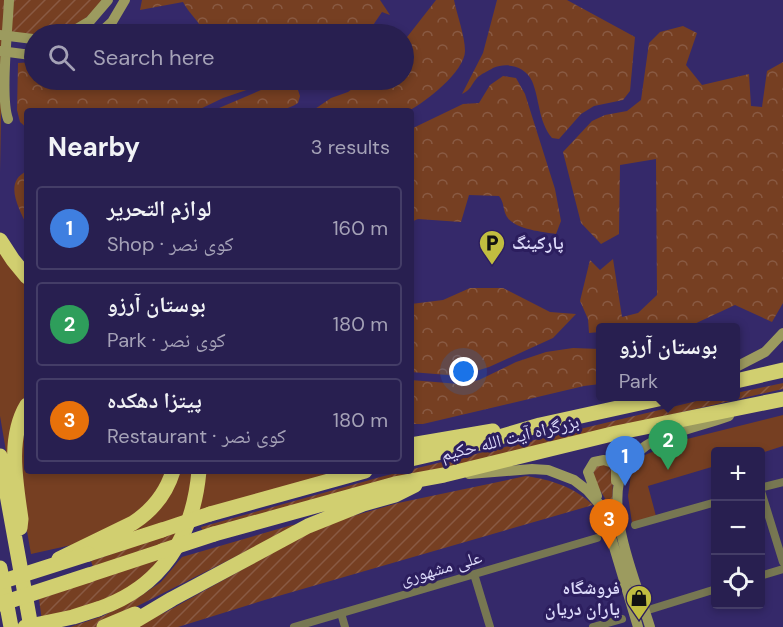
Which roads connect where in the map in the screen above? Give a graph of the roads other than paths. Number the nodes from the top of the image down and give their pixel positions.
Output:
1 (9, 0) edge
2 (108, 0) edge
3 (125, 0) edge
4 (85, 24) edge
5 (109, 24) edge
6 (0, 35) edge
7 (24, 38) edge
8 (0, 51) edge
9 (24, 54) edge
10 (8, 119) dead end
11 (0, 240) edge
12 (24, 273) edge
13 (783, 333) edge
14 (740, 364) edge
15 (783, 370) edge
16 (740, 380) edge
17 (783, 399) edge
18 (651, 401) edge
19 (764, 403) junction
20 (24, 412) edge
21 (540, 425) junction
22 (414, 444) edge
23 (0, 456) edge
24 (414, 458) edge
25 (172, 474) edge
26 (199, 474) edge
27 (355, 474) edge
28 (438, 476) junction
29 (783, 482) edge
30 (765, 487) edge
31 (616, 496) junction
32 (765, 498) edge
33 (711, 503) edge
34 (602, 507) junction
35 (635, 525) dead end
36 (779, 533) edge
37 (597, 538) dead end
38 (18, 555) junction
39 (783, 562) edge
40 (0, 568) edge
41 (783, 569) edge
42 (39, 570) junction
43 (474, 574) junction
44 (765, 574) edge
45 (1, 584) edge
46 (711, 591) edge
47 (172, 599) junction
48 (0, 604) edge
49 (645, 611) junction
50 (341, 613) junction
51 (622, 619) dead end
52 (11, 627) edge
53 (25, 627) edge
54 (31, 627) edge
55 (104, 627) edge
56 (125, 627) edge
57 (294, 627) edge
58 (345, 627) edge
59 (490, 627) edge
60 (593, 627) edge
61 (638, 627) edge
62 (650, 627) edge

1 - 10 main road
2 - 4 main road
3 - 5 main road
6 - 7 main road, bridge
8 - 9 main road, bridge
11 - 12 highway
13 - 14 main road
15 - 16 highway
17 - 19 highway, بزرگراه آیت الله حکیم
18 - 21 highway, بزرگراه آیت الله حکیم
19 - 28 highway, بزرگراه آیت الله حکیم
19 - 31 main road
20 - 38 highway
21 - 22 highway
21 - 24 highway, بزرگراه آیت الله حکیم
23 - 38 highway
25 - 42 highway
26 - 53 highway, bridge
27 - 42 highway, bridge
28 - 34 main road
28 - 47 highway
28 - 48 highway, بزرگراه آیت الله حکیم, bridge
29 - 30 street
31 - 34 main road
31 - 49 main road
32 - 36 street
33 - 35 street
34 - 61 main road
36 - 39 street
37 - 43 street, علی مشهوری
38 - 54 highway
40 - 45 highway
41 - 44 street
42 - 45 highway, bridge
43 - 50 street, علی مشهوری
43 - 59 street
45 - 52 highway
46 - 49 street
47 - 55 highway
47 - 56 highway
49 - 62 main road
50 - 57 street, علی مشهوری
50 - 58 street
51 - 60 street

